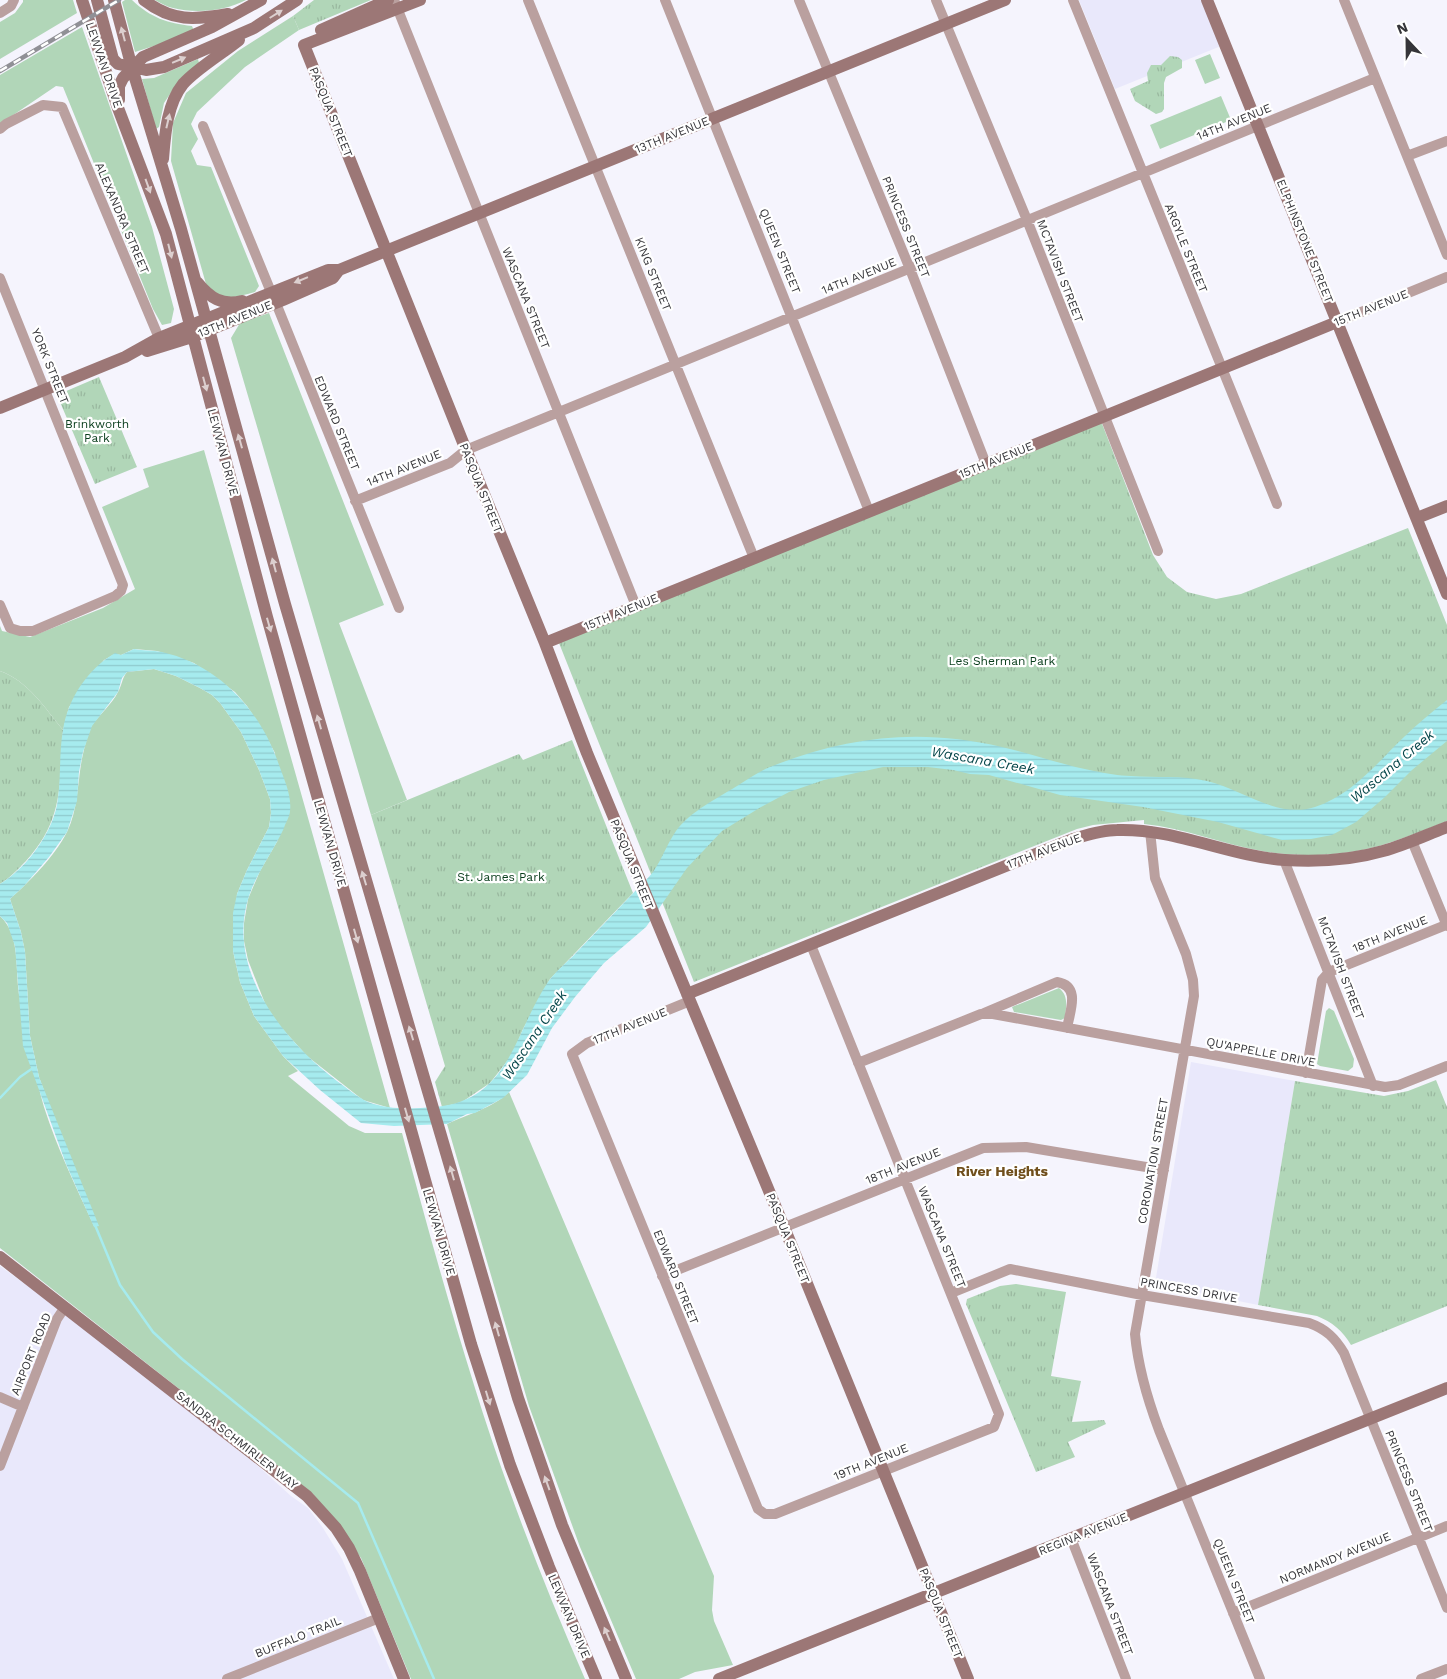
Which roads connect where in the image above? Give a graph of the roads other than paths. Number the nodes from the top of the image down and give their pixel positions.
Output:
1 (14, 0) edge
2 (82, 0) edge
3 (97, 0) edge
4 (114, 0) edge
5 (144, 0) edge
6 (261, 0) edge
7 (297, 0) edge
8 (420, 0) edge
9 (528, 0) edge
10 (665, 0) edge
11 (799, 0) edge
12 (936, 0) edge
13 (1005, 0) edge
14 (1073, 0) edge
15 (1207, 0) edge
16 (1344, 0) edge
17 (393, 3) edge
18 (238, 12) junction
19 (0, 13) edge
20 (946, 24) junction
21 (254, 28) junction
22 (132, 68) junction
23 (828, 72) junction
24 (1375, 78) junction
25 (118, 108) junction
26 (713, 118) junction
27 (203, 126) dead end
28 (1258, 126) junction
29 (0, 129) edge
30 (1447, 140) edge
31 (1407, 156) junction
32 (596, 166) junction
33 (163, 169) junction
34 (1143, 173) junction
35 (479, 213) junction
36 (1027, 220) junction
37 (386, 251) junction
38 (1447, 255) edge
39 (910, 268) junction
40 (1447, 277) edge
41 (0, 278) edge
42 (194, 278) junction
43 (270, 297) junction
44 (792, 316) junction
45 (1338, 322) junction
46 (207, 325) junction
47 (190, 331) junction
48 (159, 338) junction
49 (125, 357) junction
50 (676, 364) junction
51 (1222, 369) junction
52 (46, 389) junction
53 (0, 408) edge
54 (559, 412) junction
55 (1103, 416) junction
56 (466, 450) junction
57 (986, 464) junction
58 (355, 501) junction
59 (1277, 504) dead end
60 (1447, 506) edge
61 (869, 511) junction
62 (1417, 518) junction
63 (1158, 551) dead end
64 (754, 558) junction
65 (1447, 594) edge
66 (0, 605) edge
67 (636, 606) junction
68 (398, 608) dead end
69 (545, 643) junction
70 (1447, 827) edge
71 (1150, 832) junction
72 (1412, 841) junction
73 (1284, 860) junction
74 (1447, 925) edge
75 (811, 945) junction
76 (1329, 972) junction
77 (688, 998) junction
78 (981, 1014) junction
79 (1067, 1028) junction
80 (1185, 1050) junction
81 (572, 1054) joint
82 (858, 1063) junction
83 (1447, 1066) edge
84 (1306, 1073) junction
85 (1373, 1086) junction
86 (1164, 1170) junction
87 (906, 1179) junction
88 (784, 1227) junction
89 (0, 1257) edge
90 (662, 1276) junction
91 (951, 1293) junction
92 (1142, 1295) junction
93 (65, 1306) junction
94 (1447, 1388) edge
95 (0, 1397) edge
96 (23, 1407) junction
97 (1371, 1419) junction
98 (994, 1427) joint
99 (0, 1466) edge
100 (882, 1472) junction
101 (1184, 1493) junction
102 (758, 1509) joint
103 (1447, 1526) edge
104 (1418, 1537) junction
105 (1071, 1538) junction
106 (933, 1594) junction
107 (1447, 1608) edge
108 (1233, 1613) junction
109 (379, 1618) junction
110 (1447, 1669) edge
111 (227, 1679) edge
112 (404, 1679) edge
113 (596, 1679) edge
114 (626, 1679) edge
115 (719, 1679) edge
116 (968, 1679) edge
117 (1126, 1679) edge
118 (1260, 1679) edge
119 (1421, 1679) edge

1 - 19 street
2 - 25 street, LEWVAN DRIVE
3 - 22 street
22 -> 4 street, LEWVAN DRIVE
5 - 18 street
6 - 18 street
21 -> 7 street
8 - 17 street
9 - 32 street, KING STREET
10 - 26 street, QUEEN STREET
11 - 23 street, PRINCESS STREET
12 - 20 street, MCTAVISH STREET
13 - 20 street, 13TH AVENUE
14 - 34 street, ARGYLE STREET
15 - 28 street, ELPHINSTONE STREET
16 - 24 street
17 - 35 street, WASCANA STREET
17 - 37 street, PASQUA STREET
18 - 22 street
20 - 23 street, 13TH AVENUE
20 - 36 street, MCTAVISH STREET
22 -> 21 street
33 -> 21 street
22 - 25 street
22 - 33 street, LEWVAN DRIVE
23 - 26 street, 13TH AVENUE
23 - 39 street, PRINCESS STREET
24 - 28 street, 14TH AVENUE
24 - 31 street
25 -> 47 street, LEWVAN DRIVE
26 - 32 street, 13TH AVENUE
26 - 44 street, QUEEN STREET
27 - 43 street, EDWARD STREET
28 - 34 street, 14TH AVENUE
28 - 45 street, ELPHINSTONE STREET
29 - 48 street, ALEXANDRA STREET
30 - 31 street
31 - 38 street
32 - 35 street, 13TH AVENUE
32 - 50 street, KING STREET
33 - 42 street, LEWVAN DRIVE
34 - 36 street, 14TH AVENUE
34 - 51 street, ARGYLE STREET
35 - 37 street, 13TH AVENUE
35 - 54 street, WASCANA STREET
36 - 39 street, 14TH AVENUE
36 - 55 street, MCTAVISH STREET
37 - 43 street, 13TH AVENUE
37 - 56 street, PASQUA STREET
39 - 44 street, 14TH AVENUE
39 - 57 street, PRINCESS STREET
40 - 45 street, 15TH AVENUE
41 - 52 street, YORK STREET
42 - 43 street
42 - 46 street, LEWVAN DRIVE
43 - 46 street, 13TH AVENUE
43 - 58 street, EDWARD STREET
44 - 50 street, 14TH AVENUE
44 - 61 street, QUEEN STREET
45 - 51 street, 15TH AVENUE
45 - 62 street, ELPHINSTONE STREET
46 - 47 street, 13TH AVENUE
114 -> 46 street, LEWVAN DRIVE
47 - 48 street, 13TH AVENUE
47 - 49 street, 13TH AVENUE
47 -> 113 street, LEWVAN DRIVE
48 - 49 street, 13TH AVENUE
49 - 52 street, 13TH AVENUE
50 - 54 street, 14TH AVENUE
50 - 64 street, KING STREET
51 - 55 street, 15TH AVENUE
51 - 59 street, ARGYLE STREET
52 - 53 street, 13TH AVENUE
52 - 66 street, YORK STREET
54 - 56 street, 14TH AVENUE
54 - 67 street, WASCANA STREET
55 - 57 street, 15TH AVENUE
55 - 63 street, MCTAVISH STREET
56 - 58 street, 14TH AVENUE
56 - 69 street, PASQUA STREET
57 - 61 street, 15TH AVENUE
58 - 68 street, EDWARD STREET
60 - 62 street
61 - 64 street, 15TH AVENUE
62 - 65 street, ELPHINSTONE STREET
64 - 67 street, 15TH AVENUE
67 - 69 street, 15TH AVENUE
69 - 77 street, PASQUA STREET
70 - 72 street, 17TH AVENUE
71 - 73 street, 17TH AVENUE
71 - 75 street, 17TH AVENUE
71 - 80 street, CORONATION STREET
72 - 73 street, 17TH AVENUE
72 - 74 street
73 - 76 street, MCTAVISH STREET
74 - 76 street, 18TH AVENUE
75 - 77 street, 17TH AVENUE
75 - 82 street, WASCANA STREET
76 - 84 street
76 - 85 street, MCTAVISH STREET
77 - 81 street, 17TH AVENUE
77 - 88 street, PASQUA STREET
78 - 79 street, QU'APPELLE DRIVE
78 - 79 street, QU'APPELLE DRIVE
78 - 82 street, QU'APPELLE DRIVE
79 - 80 street, QU'APPELLE DRIVE
80 - 84 street, QU'APPELLE DRIVE
80 - 86 street, CORONATION STREET
81 - 90 street, EDWARD STREET
82 - 87 street, WASCANA STREET
83 - 85 street, QU'APPELLE DRIVE
84 - 85 street, QU'APPELLE DRIVE
86 - 87 street, 18TH AVENUE
86 - 92 street, CORONATION STREET
87 - 88 street, 18TH AVENUE
87 - 91 street, WASCANA STREET
88 - 90 street, 18TH AVENUE
88 - 100 street, PASQUA STREET
89 - 93 street, SANDRA SCHMIRLER WAY
90 - 102 street, EDWARD STREET
91 - 92 street, PRINCESS DRIVE
91 - 98 street, WASCANA STREET
92 - 97 street, PRINCESS DRIVE
92 - 101 street, CORONATION STREET
93 - 96 street, AIRPORT ROAD
93 - 109 street, SANDRA SCHMIRLER WAY
94 - 97 street, REGINA AVENUE
95 - 96 street
96 - 99 street, AIRPORT ROAD
97 - 101 street, REGINA AVENUE
97 - 104 street, PRINCESS STREET
98 - 100 street, 19TH AVENUE
100 - 102 street, 19TH AVENUE
100 - 106 street, PASQUA STREET
101 - 105 street, REGINA AVENUE
101 - 108 street, QUEEN STREET
103 - 104 street, NORMANDY AVENUE
104 - 107 street, PRINCESS STREET
104 - 108 street, NORMANDY AVENUE
105 - 106 street, REGINA AVENUE
105 - 117 street, WASCANA STREET
106 - 115 street, REGINA AVENUE
106 - 116 street, PASQUA STREET
108 - 118 street, QUEEN STREET
109 - 111 street, BUFFALO TRAIL
109 - 112 street, SANDRA SCHMIRLER WAY
110 - 119 street

